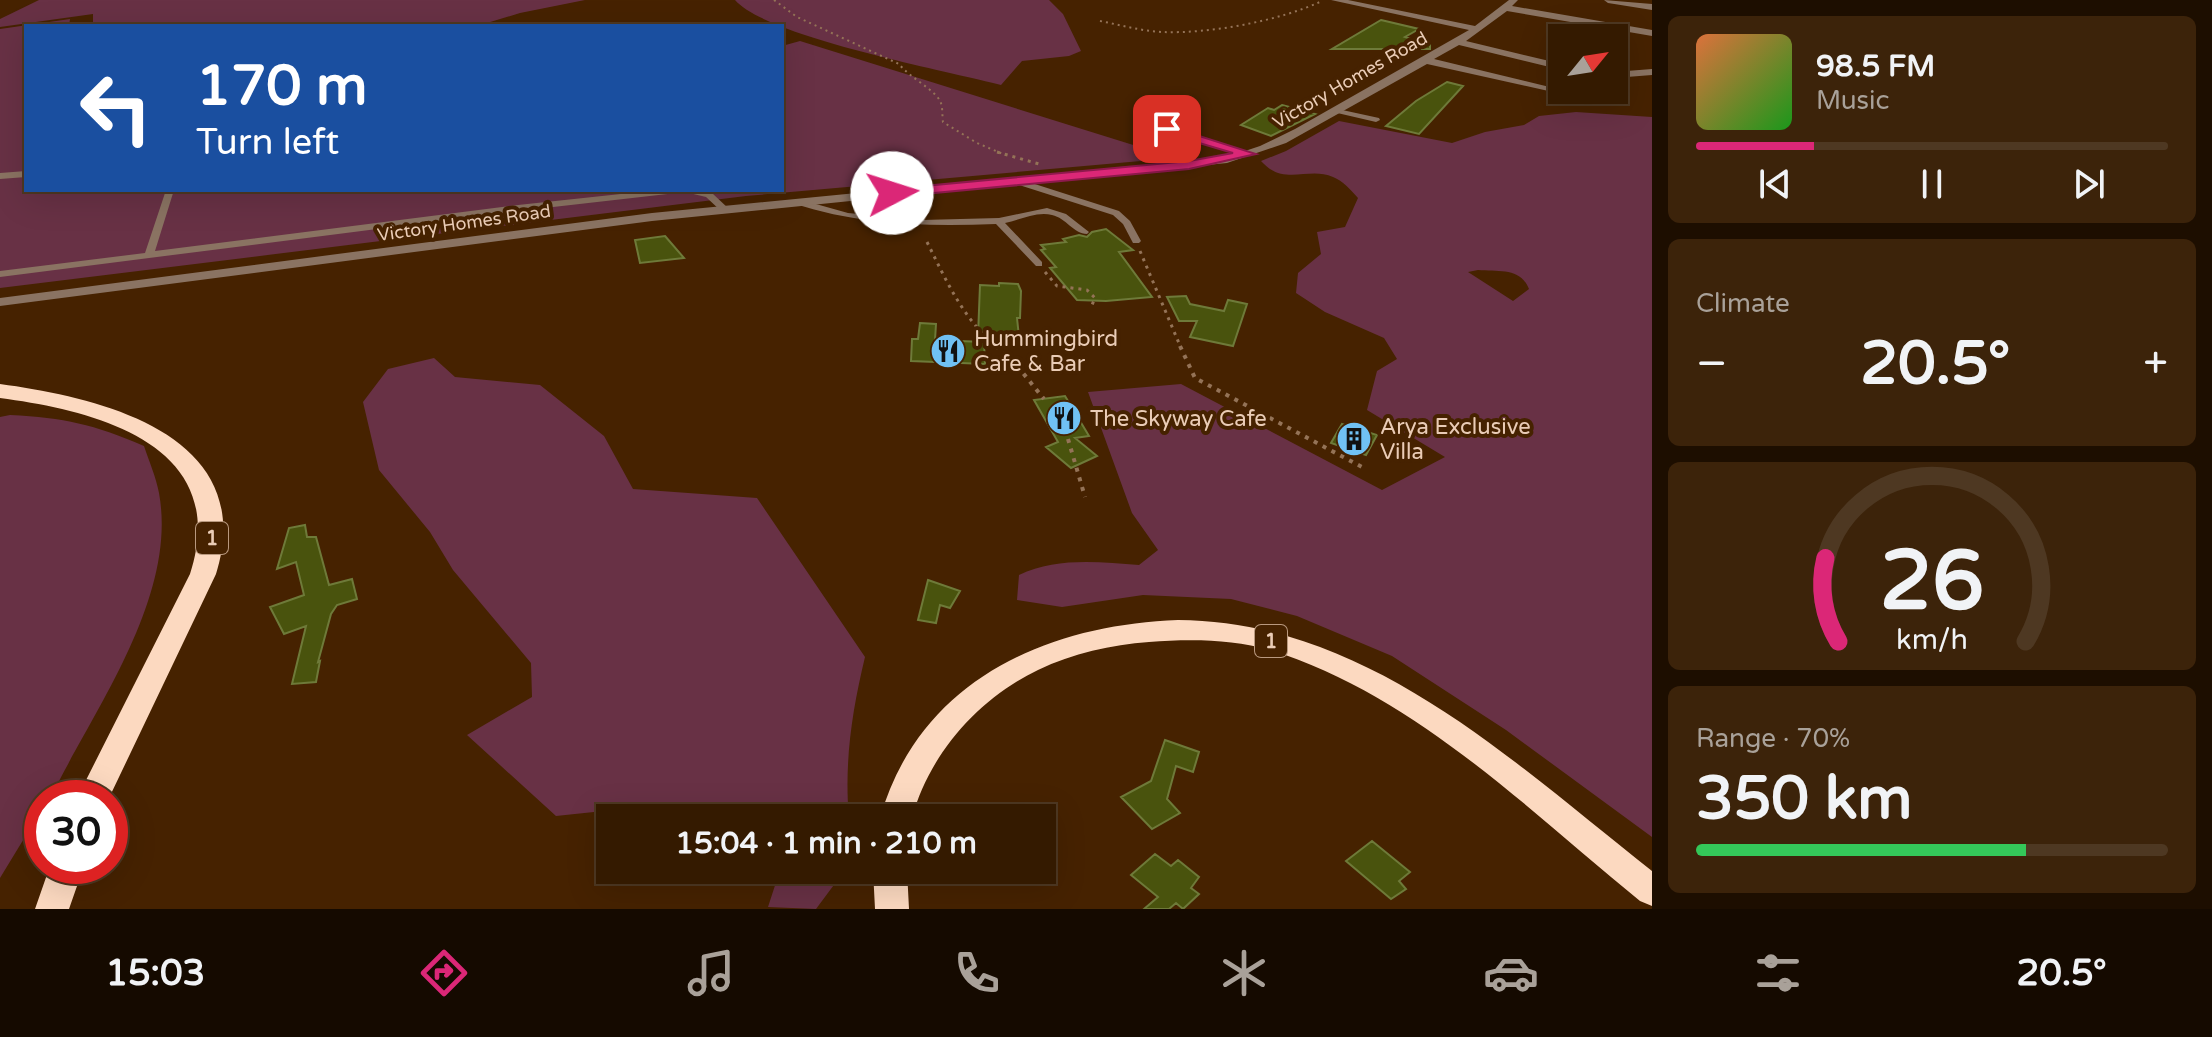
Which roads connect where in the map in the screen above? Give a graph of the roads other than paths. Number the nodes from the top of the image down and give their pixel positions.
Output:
1 (1335, 0) edge
2 (1608, 0) edge
3 (1510, 4) edge
4 (1652, 7) edge
5 (1475, 29) junction
6 (1652, 33) edge
7 (1456, 41) junction
8 (1424, 60) junction
9 (1548, 64) edge
10 (1652, 72) edge
11 (1628, 74) edge
12 (1548, 90) edge
13 (1336, 110) junction
14 (1376, 120) dead end
15 (1139, 121) dead end
16 (1250, 154) junction
17 (24, 174) edge
18 (0, 176) edge
19 (1016, 181) junction
20 (169, 192) edge
21 (664, 192) edge
22 (696, 192) edge
23 (798, 202) junction
24 (724, 209) junction
25 (998, 221) junction
26 (1084, 232) dead end
27 (1136, 241) road end
28 (149, 256) junction
29 (1039, 264) road end
30 (0, 274) edge
31 (0, 302) edge
32 (0, 391) edge
33 (101, 780) edge
34 (902, 804) edge
35 (61, 884) edge
36 (891, 884) edge
37 (1652, 891) edge
38 (52, 909) edge
39 (892, 909) edge

1 - 5 street
2 - 4 street
3 - 5 street, Victory Homes Road
3 - 6 street
5 - 7 street, Victory Homes Road
7 - 8 street, Victory Homes Road
7 - 9 street
8 - 12 street
8 - 13 street, Victory Homes Road
10 - 11 street
13 - 14 lane
13 - 16 street, Victory Homes Road
15 - 16 lane
16 - 19 street, Victory Homes Road
17 - 18 lane
19 - 23 street, Victory Homes Road
19 - 27 lane
20 - 28 lane
21 - 28 lane
22 - 24 lane
23 - 24 street, Victory Homes Road
23 - 25 lane
24 - 31 street, Victory Homes Road
25 - 26 lane
25 - 29 lane
28 - 30 lane
32 - 33 highway, 1
34 - 37 highway, 1
35 - 38 highway
36 - 39 highway

